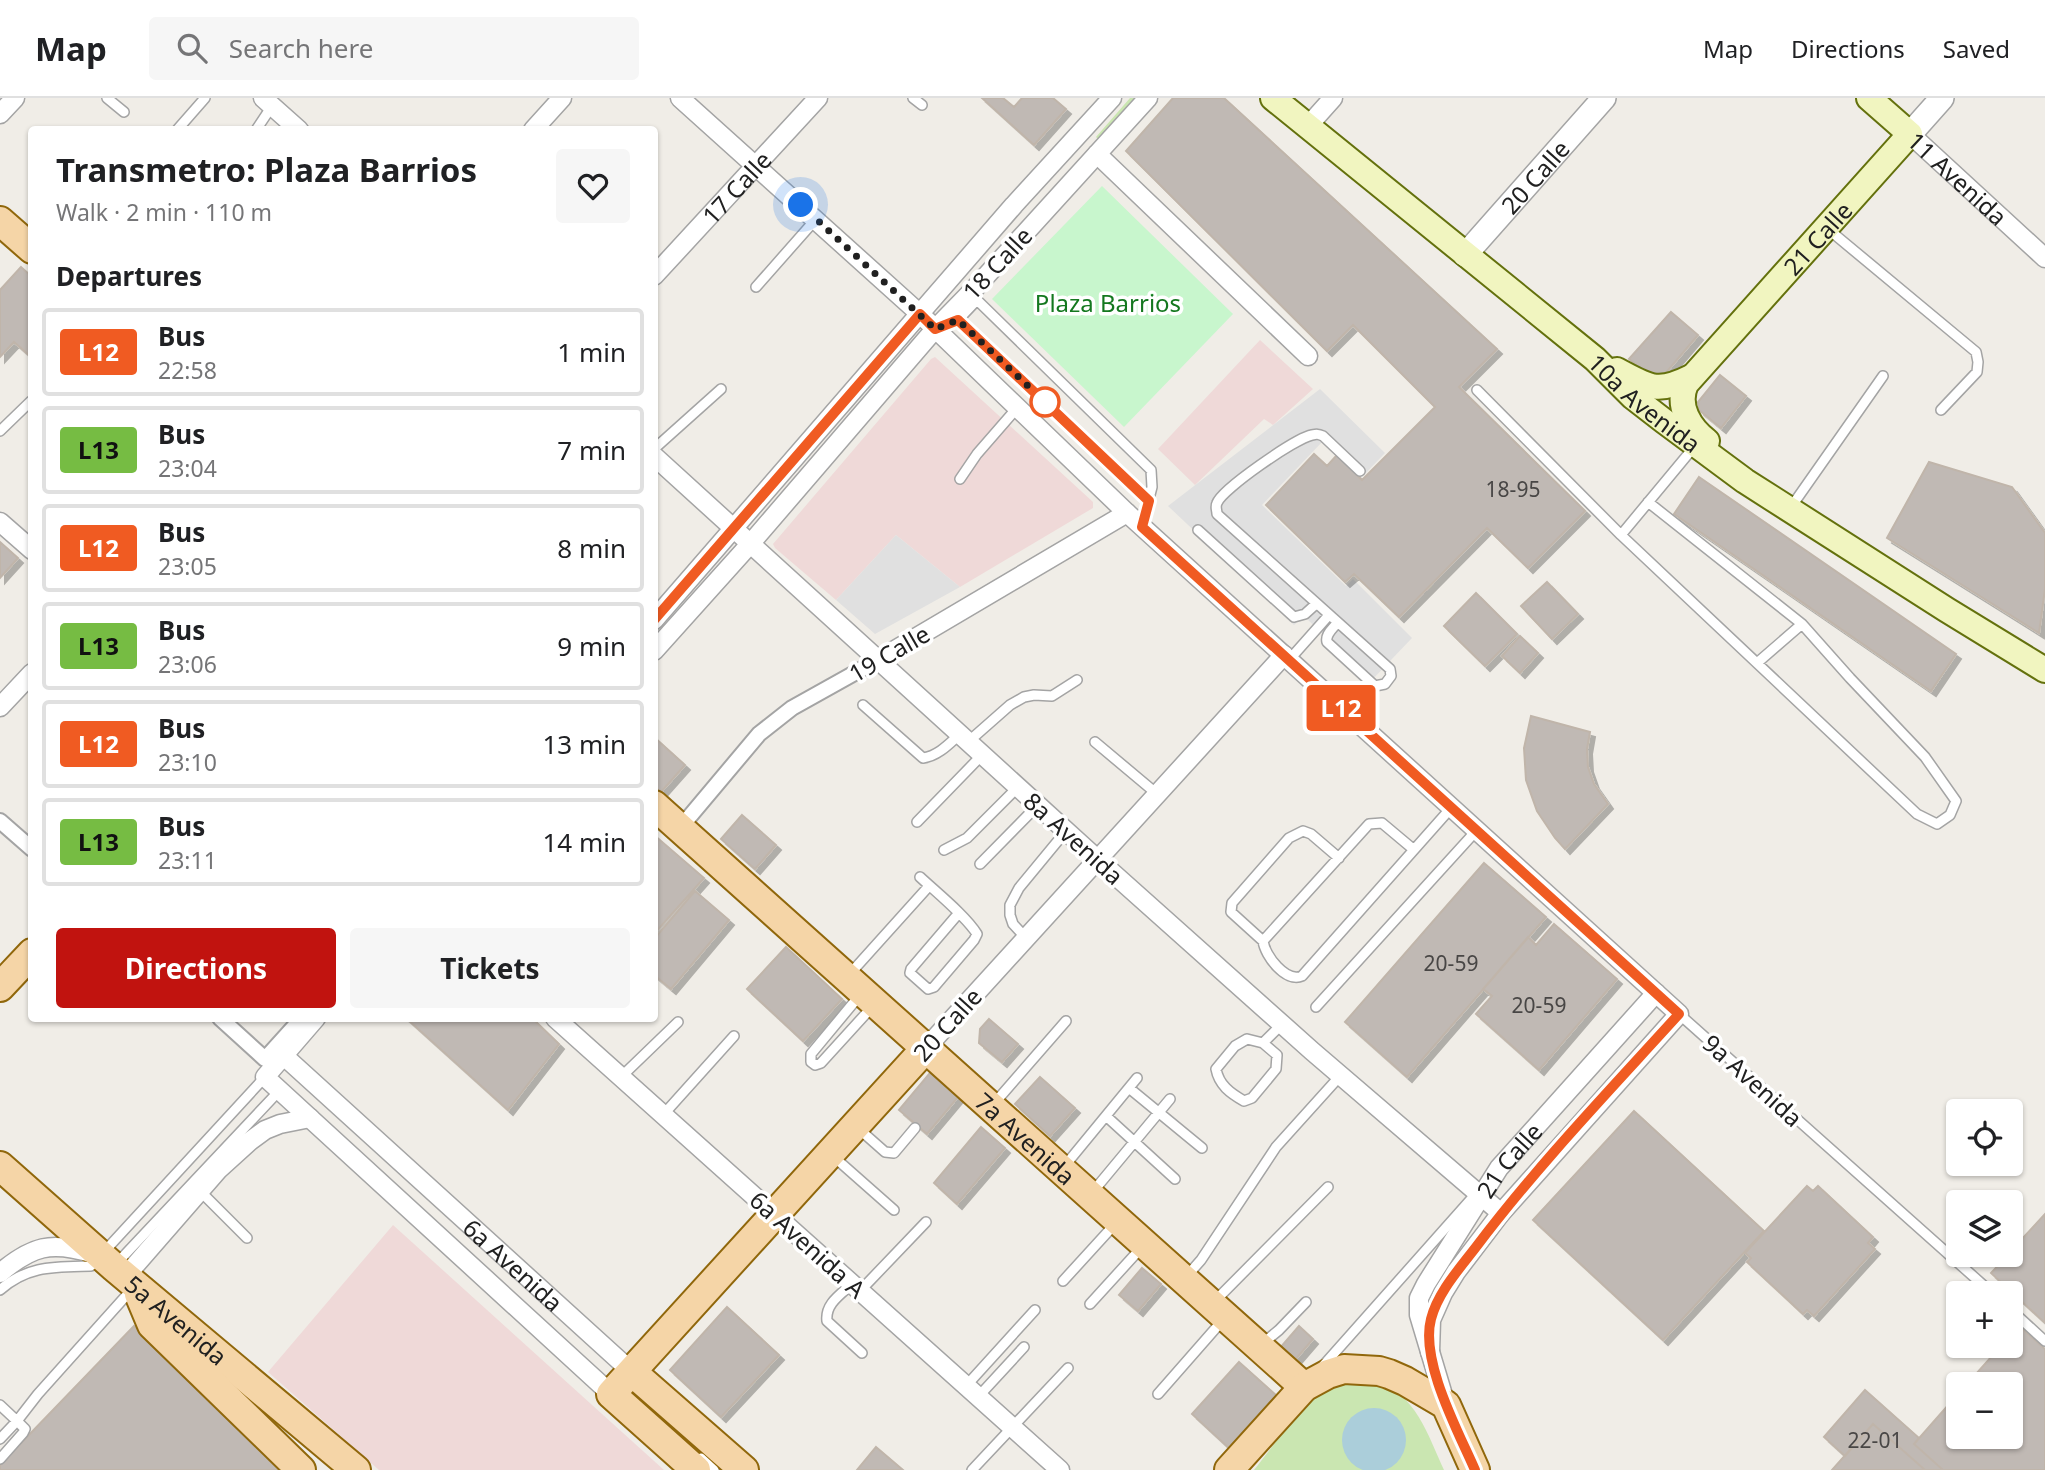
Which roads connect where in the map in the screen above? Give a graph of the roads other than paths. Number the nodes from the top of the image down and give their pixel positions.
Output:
1 (15, 98) edge
2 (107, 98) edge
3 (205, 98) edge
4 (562, 98) edge
5 (680, 98) edge
6 (818, 98) edge
7 (913, 98) edge
8 (1112, 98) edge
9 (1148, 98) edge
10 (1273, 98) edge
11 (1333, 98) edge
12 (1604, 98) edge
13 (1869, 98) edge
14 (1942, 98) edge
15 (267, 102) edge
16 (922, 105) dead end
17 (124, 113) dead end
18 (0, 114) edge
19 (180, 126) edge
20 (258, 126) edge
21 (289, 126) edge
22 (537, 126) edge
23 (1308, 126) junction
24 (1910, 134) junction
25 (1097, 154) junction
26 (756, 165) junction
27 (816, 219) junction
28 (0, 221) edge
29 (1827, 228) junction
30 (28, 246) edge
31 (1465, 255) junction
32 (2045, 258) edge
33 (658, 272) edge
34 (756, 287) dead end
35 (920, 314) junction
36 (958, 320) junction
37 (935, 329) junction
38 (1308, 356) dead end
39 (1595, 359) junction
40 (1883, 376) dead end
41 (1691, 377) junction
42 (721, 389) dead end
43 (1477, 390) dead end
44 (28, 404) edge
45 (1017, 408) junction
46 (1941, 411) dead end
47 (0, 431) edge
48 (658, 445) edge
49 (1695, 445) junction
50 (658, 460) edge
51 (1360, 471) dead end
52 (960, 479) dead end
53 (1796, 500) junction
54 (1149, 501) junction
55 (1648, 502) junction
56 (1127, 513) junction
57 (0, 522) edge
58 (1142, 527) junction
59 (734, 528) junction
60 (1198, 530) dead end
61 (1621, 534) junction
62 (751, 543) junction
63 (28, 546) edge
64 (1316, 604) junction
65 (658, 615) edge
66 (1329, 615) junction
67 (1337, 623) junction
68 (1802, 624) junction
69 (658, 647) edge
70 (2045, 654) edge
71 (1287, 658) junction
72 (878, 660) junction
73 (1757, 663) junction
74 (2045, 670) edge
75 (28, 677) edge
76 (1077, 680) dead end
77 (863, 705) dead end
78 (0, 707) edge
79 (964, 738) junction
80 (1096, 742) dead end
81 (982, 755) junction
82 (1018, 787) junction
83 (1157, 794) junction
84 (1038, 805) junction
85 (1451, 808) junction
86 (658, 809) edge
87 (0, 821) edge
88 (917, 822) dead end
89 (680, 828) junction
90 (1066, 831) junction
91 (1476, 831) junction
92 (28, 846) edge
93 (1413, 849) junction
94 (944, 850) dead end
95 (1339, 858) junction
96 (1097, 859) junction
97 (980, 864) dead end
98 (920, 877) dead end
99 (929, 886) junction
100 (958, 914) junction
101 (1026, 938) junction
102 (1263, 941) junction
103 (28, 957) edge
104 (0, 987) edge
105 (862, 991) junction
106 (1656, 993) junction
107 (1316, 1007) dead end
108 (1679, 1014) junction
109 (1066, 1021) dead end
110 (224, 1022) edge
111 (299, 1022) edge
112 (313, 1022) edge
113 (559, 1022) edge
114 (678, 1022) dead end
115 (1282, 1024) junction
116 (734, 1036) dead end
117 (1263, 1043) junction
118 (926, 1048) junction
119 (284, 1056) junction
120 (265, 1068) junction
121 (1340, 1076) junction
122 (621, 1077) junction
123 (1137, 1078) dead end
124 (1129, 1088) junction
125 (280, 1090) junction
126 (1170, 1099) dead end
127 (991, 1107) junction
128 (1159, 1113) junction
129 (663, 1115) junction
130 (1106, 1116) junction
131 (310, 1118) junction
132 (855, 1126) junction
133 (915, 1128) dead end
134 (1134, 1142) junction
135 (1202, 1148) dead end
136 (830, 1153) junction
137 (0, 1166) edge
138 (1062, 1170) junction
139 (1175, 1179) dead end
140 (1328, 1187) dead end
141 (200, 1191) junction
142 (1090, 1195) junction
143 (1479, 1195) junction
144 (894, 1210) dead end
145 (1501, 1213) junction
146 (774, 1214) junction
147 (1118, 1220) junction
148 (926, 1222) dead end
149 (247, 1238) dead end
150 (1145, 1244) junction
151 (119, 1271) junction
152 (0, 1273) edge
153 (1185, 1280) junction
154 (1063, 1281) dead end
155 (1979, 1281) edge
156 (856, 1287) junction
157 (0, 1290) edge
158 (1306, 1302) dead end
159 (1090, 1304) dead end
160 (1035, 1310) dead end
161 (1219, 1310) junction
162 (2023, 1321) edge
163 (2045, 1341) edge
164 (1259, 1346) junction
165 (1024, 1347) dead end
166 (1430, 1352) junction
167 (862, 1353) dead end
168 (1068, 1368) dead end
169 (624, 1387) junction
170 (1304, 1387) junction
171 (1419, 1390) junction
172 (972, 1391) junction
173 (1158, 1394) dead end
174 (0, 1405) edge
175 (1446, 1405) junction
176 (17, 1421) junction
177 (1012, 1427) junction
178 (0, 1439) edge
179 (0, 1459) edge
180 (696, 1462) edge
181 (301, 1470) edge
182 (356, 1470) edge
183 (714, 1470) edge
184 (744, 1470) edge
185 (972, 1470) edge
186 (1060, 1470) edge
187 (1229, 1470) edge
188 (1453, 1470) edge
189 (1475, 1470) edge

1 - 18 street
2 - 17 lane
3 - 19 lane
4 - 22 street
5 - 26 street, 9a Avenida
6 - 26 street, 17 Calle
7 - 16 lane
8 - 35 street, 18 Calle
9 - 25 street, 18 Calle
10 - 23 main road, 10a Avenida
11 - 23 street
12 - 31 street, 20 Calle
13 - 24 main road, 11 Avenida
14 - 24 street, 21 Calle
15 - 20 lane
15 - 21 street
23 - 31 main road, 10a Avenida
24 - 29 main road, 21 Calle
24 - 32 street, 11 Avenida
25 - 37 street, 18 Calle
25 - 38 street
26 - 27 street, 9a Avenida
26 - 33 street, 17 Calle
27 - 34 lane
27 - 35 street, 9a Avenida
28 - 30 main road
29 - 41 main road, 21 Calle
29 - 46 lane
31 - 39 main road, 10a Avenida
35 - 37 street, 9a Avenida
35 - 59 street, 18 Calle
36 - 37 lane
36 - 54 lane
36 - 54 lane
37 - 45 street, 9a Avenida
37 - 62 street, 18 Calle
39 - 41 main road
39 - 49 main road, 10a Avenida
40 - 53 lane
41 - 53 main road, 10a Avenida
42 - 48 lane
43 - 61 lane
44 - 47 lane
45 - 52 lane
45 - 56 street, 9a Avenida
49 - 55 lane
49 - 74 main road, 10a Avenida
50 - 59 street, 8a Avenida
51 - 64 lane
53 - 70 main road, 10a Avenida
54 - 58 lane
55 - 61 lane
55 - 68 lane
56 - 58 street, 9a Avenida
56 - 72 street, 19 Calle
57 - 63 street
58 - 71 street, 9a Avenida
59 - 62 street, 8a Avenida
59 - 65 street, 18 Calle
60 - 64 lane
61 - 73 lane
62 - 69 street, 18 Calle
62 - 72 street, 8a Avenida
64 - 66 lane
66 - 67 lane
66 - 71 lane
67 - 67 lane
68 - 73 lane
68 - 73 lane
71 - 83 street, 20 Calle
71 - 85 street, 9a Avenida
72 - 79 street, 8a Avenida
72 - 89 street, 19 Calle
75 - 78 street
76 - 79 lane
77 - 79 lane
79 - 81 street, 8a Avenida
80 - 83 lane
81 - 82 street, 8a Avenida
81 - 88 lane
82 - 84 street, 8a Avenida
82 - 94 lane
83 - 96 street, 20 Calle
84 - 90 street, 8a Avenida
84 - 97 lane
85 - 91 street, 9a Avenida
85 - 93 lane
86 - 89 main road, 7a Avenida
87 - 92 street
89 - 105 main road, 7a Avenida
90 - 96 street, 8a Avenida
90 - 101 lane
91 - 106 street, 9a Avenida
91 - 107 lane
93 - 95 lane
93 - 102 lane
95 - 102 lane
95 - 102 lane
96 - 101 street, 20 Calle
96 - 115 street, 8a Avenida
98 - 99 lane
99 - 100 lane
99 - 105 lane
100 - 100 lane
101 - 118 street, 20 Calle
103 - 104 main road
105 - 105 lane
105 - 118 main road, 7a Avenida
106 - 108 street, 9a Avenida
106 - 143 street, 21 Calle
108 - 145 street, 21 Calle
108 - 155 lane, 9a Avenida
109 - 127 lane
110 - 120 street, 6a Avenida
111 - 120 street
112 - 119 street
113 - 122 street, 6a Avenida A
114 - 122 lane
115 - 117 lane
115 - 121 street, 8a Avenida
116 - 129 lane
117 - 117 lane
118 - 127 main road, 7a Avenida
118 - 132 main road, 20 Calle
119 - 120 street
119 - 169 street, 6a Avenida
120 - 125 street, 6a Avenida
120 - 151 lane
121 - 143 street, 8a Avenida
121 - 153 lane
122 - 129 street, 6a Avenida A
123 - 124 lane
124 - 128 lane
124 - 130 lane
125 - 131 street, 6a Avenida
125 - 151 lane
126 - 128 lane
127 - 138 main road, 7a Avenida
128 - 134 lane
128 - 135 lane
129 - 146 street, 6a Avenida A
130 - 134 lane
130 - 138 lane
131 - 141 street
131 - 169 street, 6a Avenida
132 - 133 lane
132 - 136 main road, 20 Calle
134 - 139 lane
134 - 142 lane
136 - 144 lane
136 - 146 main road, 20 Calle
137 - 151 main road, 5a Avenida
138 - 142 main road, 7a Avenida
140 - 161 lane
141 - 149 lane
141 - 151 street
142 - 147 main road, 7a Avenida
143 - 145 street, 8a Avenida
143 - 166 street, 21 Calle
143 - 170 lane, 21 Calle
145 - 166 street, 21 Calle
146 - 156 street, 6a Avenida A
146 - 169 main road, 20 Calle
147 - 150 main road, 7a Avenida
147 - 154 lane
148 - 156 lane
150 - 153 main road, 7a Avenida
150 - 159 lane
151 - 152 street
151 - 157 lane
151 - 176 lane
151 - 181 main road
151 - 182 main road, 5a Avenida
153 - 161 main road, 7a Avenida
156 - 167 lane
156 - 172 street, 6a Avenida A
158 - 164 lane
160 - 172 lane
161 - 164 main road, 7a Avenida
161 - 173 lane
162 - 163 lane
164 - 170 main road, 7a Avenida
165 - 172 lane
166 - 175 street, 21 Calle
168 - 177 lane
169 - 180 main road, 6a Avenida
169 - 184 main road, 6a Avenida
170 - 171 main road
170 - 187 main road, 21 Calle
171 - 175 main road
171 - 188 main road
172 - 177 street, 6a Avenida A
174 - 176 lane
175 - 189 main road
176 - 178 lane
176 - 179 lane
177 - 185 lane
177 - 186 street, 6a Avenida A
180 - 183 lane

